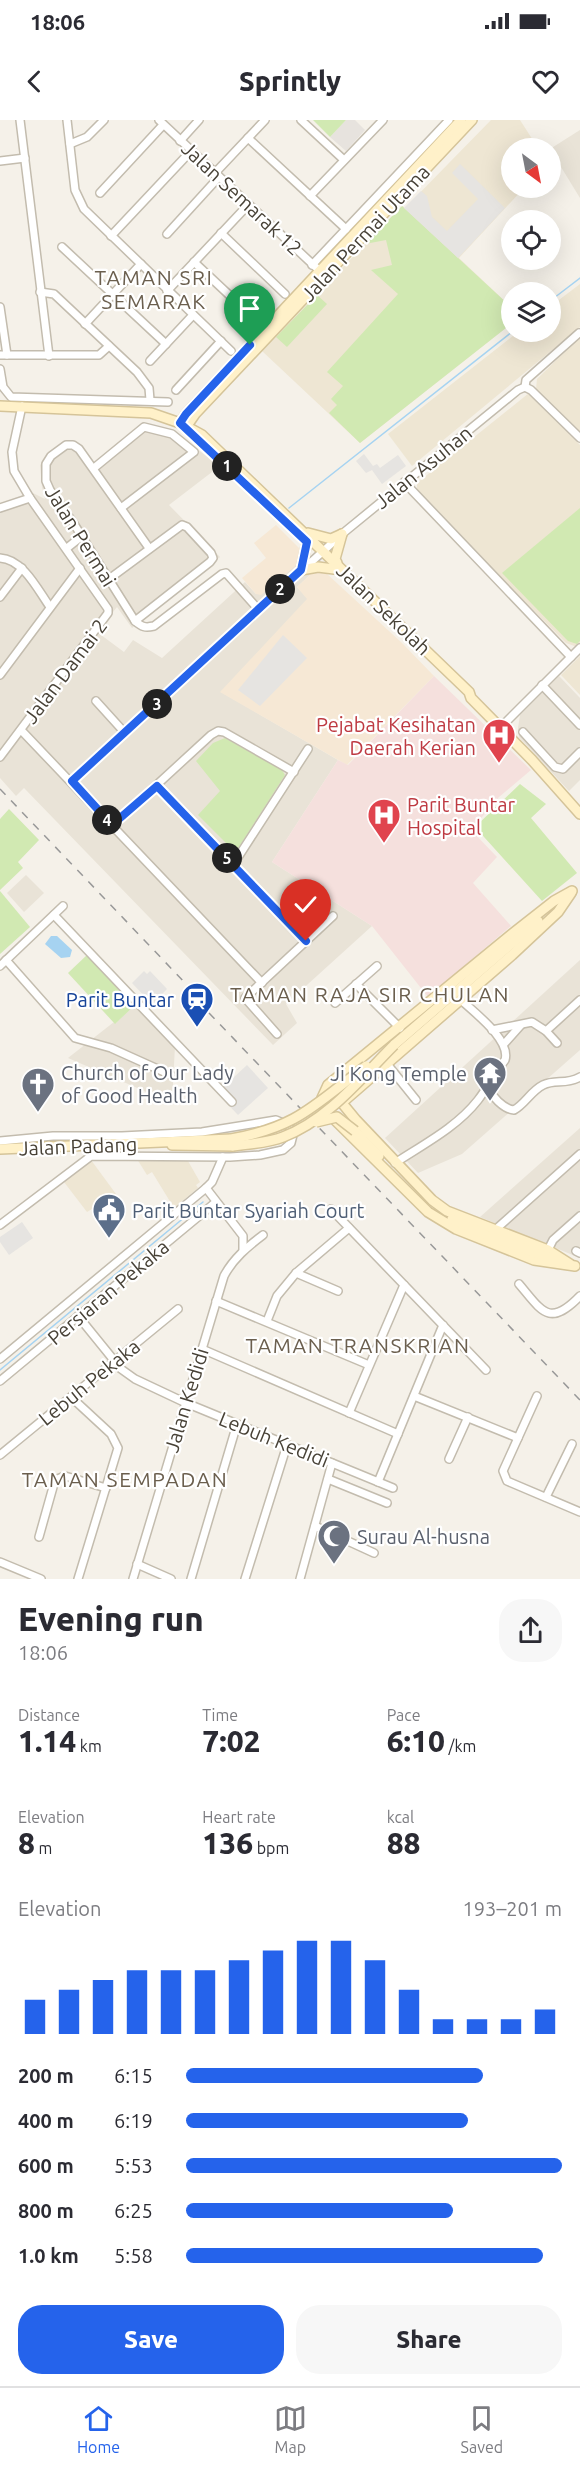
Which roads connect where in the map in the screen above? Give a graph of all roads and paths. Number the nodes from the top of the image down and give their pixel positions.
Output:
1 (20, 120) edge
2 (67, 120) edge
3 (104, 120) edge
4 (199, 120) edge
5 (265, 120) edge
6 (301, 120) edge
7 (383, 120) edge
8 (449, 120) edge
9 (461, 120) edge
10 (472, 120) edge
11 (161, 122) edge
12 (248, 138) junction
13 (180, 141) junction
14 (70, 144) junction
15 (191, 151) junction
16 (25, 158) junction
17 (344, 160) junction
18 (0, 161) edge
19 (419, 164) junction
20 (217, 176) junction
21 (100, 193) dead end
22 (310, 196) junction
23 (248, 205) junction
24 (346, 229) junction
25 (220, 233) junction
26 (167, 234) dead end
27 (111, 236) junction
28 (62, 247) dead end
29 (194, 262) junction
30 (141, 264) junction
31 (319, 271) junction
32 (167, 291) junction
33 (40, 292) junction
34 (113, 294) junction
35 (285, 294) dead end
36 (0, 307) edge
37 (193, 315) junction
38 (258, 322) dead end
39 (85, 324) junction
40 (579, 333) edge
41 (220, 341) junction
42 (166, 344) junction
43 (109, 346) junction
44 (231, 351) dead end
45 (3, 355) edge
46 (49, 356) junction
47 (150, 361) dead end
48 (0, 369) edge
49 (525, 387) junction
50 (176, 390) dead end
51 (150, 400) junction
52 (168, 402) dead end
53 (0, 406) edge
54 (22, 406) junction
55 (195, 414) junction
56 (183, 425) junction
57 (201, 435) junction
58 (580, 438) edge
59 (94, 468) junction
60 (404, 482) junction
61 (30, 498) junction
62 (0, 508) edge
63 (122, 508) junction
64 (301, 530) junction
65 (342, 534) junction
66 (81, 536) junction
67 (307, 542) junction
68 (67, 548) junction
69 (149, 548) junction
70 (321, 552) junction
71 (0, 558) edge
72 (336, 567) junction
73 (22, 568) junction
74 (80, 568) junction
75 (301, 570) junction
76 (109, 579) junction
77 (0, 597) edge
78 (50, 607) junction
79 (258, 609) junction
80 (135, 621) junction
81 (580, 648) edge
82 (571, 657) junction
83 (0, 675) edge
84 (542, 685) junction
85 (96, 701) dead end
86 (580, 725) edge
87 (500, 728) junction
88 (21, 730) junction
89 (523, 732) dead end
90 (125, 733) junction
91 (0, 741) edge
92 (7, 748) junction
93 (308, 749) dead end
94 (580, 752) edge
95 (0, 758) edge
96 (294, 772) junction
97 (72, 781) junction
98 (157, 786) junction
99 (580, 814) edge
100 (112, 825) junction
101 (233, 865) junction
102 (576, 887) edge
103 (63, 906) dead end
104 (54, 915) junction
105 (333, 916) dead end
106 (306, 941) junction
107 (3, 963) edge
108 (377, 966) dead end
109 (262, 982) junction
110 (356, 984) junction
111 (461, 1000) junction
112 (579, 1002) edge
113 (335, 1003) dead end
114 (521, 1024) junction
115 (400, 1028) junction
116 (492, 1030) junction
117 (546, 1031) junction
118 (277, 1034) dead end
119 (557, 1043) dead end
120 (504, 1044) junction
121 (387, 1064) junction
122 (171, 1075) dead end
123 (580, 1077) edge
124 (328, 1085) junction
125 (487, 1087) junction
126 (220, 1090) junction
127 (357, 1090) junction
128 (228, 1093) dead end
129 (416, 1100) dead end
130 (231, 1102) dead end
131 (332, 1105) junction
132 (356, 1120) junction
133 (308, 1125) junction
134 (345, 1130) junction
135 (356, 1131) junction
136 (0, 1141) edge
137 (157, 1144) junction
138 (0, 1149) edge
139 (580, 1154) edge
140 (223, 1157) junction
141 (395, 1163) junction
142 (206, 1188) junction
143 (216, 1202) junction
144 (331, 1209) dead end
145 (580, 1216) edge
146 (0, 1225) edge
147 (349, 1228) junction
148 (490, 1233) junction
149 (263, 1235) dead end
150 (243, 1250) junction
151 (548, 1250) junction
152 (578, 1267) edge
153 (296, 1273) junction
154 (519, 1284) dead end
155 (404, 1285) junction
156 (338, 1291) dead end
157 (580, 1296) edge
158 (216, 1301) junction
159 (177, 1309) dead end
160 (78, 1316) junction
161 (267, 1321) junction
162 (443, 1325) junction
163 (202, 1349) junction
164 (0, 1359) edge
165 (114, 1361) junction
166 (369, 1365) junction
167 (486, 1370) dead end
168 (0, 1381) edge
169 (414, 1395) junction
170 (537, 1396) dead end
171 (71, 1397) junction
172 (186, 1403) junction
173 (349, 1413) junction
174 (468, 1417) junction
175 (237, 1424) junction
176 (398, 1434) junction
177 (518, 1438) junction
178 (572, 1444) dead end
179 (287, 1445) junction
180 (0, 1455) edge
181 (449, 1459) dead end
182 (332, 1463) junction
183 (328, 1479) junction
184 (378, 1482) junction
185 (106, 1488) junction
186 (393, 1488) dead end
187 (546, 1497) junction
188 (387, 1503) dead end
189 (580, 1512) edge
190 (315, 1526) junction
191 (39, 1537) dead end
192 (374, 1553) dead end
193 (0, 1562) edge
194 (137, 1564) junction
195 (41, 1579) edge
196 (78, 1579) edge
197 (133, 1579) edge
198 (171, 1579) edge
199 (191, 1579) edge
200 (245, 1579) edge
201 (300, 1579) edge

1 - 16 street
2 - 14 street
3 - 14 street
4 - 13 street
5 - 12 street
6 - 17 street
7 - 17 street
8 - 19 street
9 - 19 street, Jalan Permai Utama
10 - 19 street, Jalan Permai Utama
11 - 13 street, Jalan Semarak 12
11 - 21 street
12 - 20 street
12 - 22 street
13 - 15 street, Jalan Semarak 12
14 - 27 street
15 - 20 street, Jalan Semarak 12
15 - 27 street
16 - 18 street
16 - 33 street
17 - 22 street
19 - 24 street
19 - 31 street, Jalan Permai Utama
20 - 23 street, Jalan Semarak 12
20 - 26 street
22 - 24 street
23 - 25 street
23 - 31 street, Jalan Semarak 12
24 - 31 street
25 - 29 street
25 - 35 street
27 - 30 street
28 - 34 street
29 - 32 street
29 - 38 street
30 - 32 street
30 - 34 street
31 - 55 street, Jalan Permai Utama
31 - 56 street, Jalan Permai Utama
32 - 37 street
33 - 39 street
33 - 46 street
34 - 39 street
34 - 42 street
36 - 45 street
37 - 41 street
37 - 42 street
39 - 43 street
40 - 49 street, Jalan Asuhan
41 - 44 street
41 - 50 street
42 - 47 street
43 - 46 street
43 - 51 street
45 - 46 street
48 - 51 street
49 - 58 street
49 - 60 street, Jalan Asuhan
51 - 52 street
53 - 54 street, Jalan Sekolah
54 - 56 street, Jalan Sekolah
54 - 61 street
55 - 56 street, Jalan Permai Utama
55 - 57 street
56 - 57 street, Jalan Sekolah
56 - 67 street, Jalan Sekolah
57 - 64 street, Jalan Sekolah
59 - 63 street
59 - 63 street
59 - 66 street, Jalan Permai
60 - 65 street, Jalan Asuhan
60 - 82 street
61 - 62 street
61 - 68 street
63 - 69 street
64 - 65 street
64 - 70 street, Jalan Sekolah
65 - 70 street, Jalan Asuhan
65 - 72 street
66 - 68 street
66 - 76 street, Jalan Permai
67 - 70 street, Jalan Sekolah
67 - 75 street
68 - 74 street
69 - 76 street
69 - 80 street
70 - 72 street, Jalan Sekolah
70 - 75 street, Jalan Asuhan
71 - 73 street
72 - 75 street
72 - 87 street, Jalan Sekolah
73 - 77 street
73 - 78 street
74 - 78 street
74 - 88 street, Jalan Damai 2
75 - 79 street, Jalan Asuhan
76 - 80 street, Jalan Permai
78 - 83 street
79 - 80 street, Jalan Permai
79 - 90 street, Jalan Asuhan
81 - 82 street
82 - 84 street
84 - 86 street
84 - 87 street
85 - 90 street
87 - 99 street, Jalan Sekolah
88 - 92 street, Jalan Damai 2
88 - 97 street
89 - 94 street
90 - 97 street, Jalan Asuhan
91 - 92 street
92 - 95 street, Jalan Damai 2
93 - 96 street
96 - 98 street
96 - 101 street
97 - 100 street
98 - 100 street
98 - 101 street
100 - 109 street
101 - 106 street
102 - 111 street
102 - 115 street
102 - 131 street, Jalan Padang, bridge
103 - 104 street
104 - 107 street
104 - 126 street
105 - 106 street
106 - 109 street
107 - 122 street
108 - 110 street
109 - 118 street
110 - 113 street
110 - 115 street
111 - 116 street
111 - 121 street
112 - 117 street
114 - 116 street
114 - 117 street
114 - 120 street
115 - 124 street
116 - 120 street
117 - 119 street
120 - 125 street
121 - 127 street
121 - 129 street
123 - 125 street
124 - 131 street
124 - 131 street
125 - 141 street
126 - 128 street
126 - 130 street
127 - 131 street
127 - 132 street
131 - 132 street
131 - 133 street, Jalan Padang, bridge
131 - 134 street
131 - 135 street, bridge
131 - 137 street, Jalan Padang, bridge
132 - 134 street
132 - 141 street
133 - 135 street, bridge
133 - 137 street, Jalan Padang, bridge
134 - 152 street
135 - 148 street
136 - 140 street
137 - 138 street, Jalan Padang
139 - 148 street
140 - 142 street
140 - 146 street
141 - 148 street
142 - 143 street
142 - 164 street
143 - 150 street
143 - 160 street, Persiaran Pekaka
144 - 147 street
145 - 151 street
147 - 153 street
147 - 155 street
148 - 151 street
148 - 152 street
149 - 150 street, Jalan Kedidi
150 - 158 street, Jalan Kedidi
151 - 152 street
153 - 156 street
153 - 161 street
154 - 157 street
155 - 162 street
155 - 166 street
158 - 161 street
158 - 163 street, Jalan Kedidi
159 - 165 street, Lebuh Pekaka
160 - 165 street, Lebuh Kedidi
160 - 168 street, Persiaran Pekaka
161 - 166 street
162 - 167 street
162 - 169 street
163 - 172 street, Jalan Kedidi
163 - 173 street
165 - 171 street, Lebuh Pekaka
165 - 172 street, Lebuh Kedidi
166 - 173 street
169 - 174 street
169 - 176 street
170 - 177 street
171 - 180 street, Lebuh Pekaka
171 - 185 street
172 - 175 street, Lebuh Kedidi
172 - 194 street, Jalan Kedidi
173 - 176 street
174 - 177 street
174 - 181 street
175 - 179 street, Lebuh Kedidi
175 - 199 street
176 - 184 street
177 - 187 street
178 - 187 street
179 - 182 street, Lebuh Kedidi
179 - 200 street
182 - 183 street
182 - 184 street, Lebuh Kedidi
183 - 188 street
183 - 190 street
184 - 186 street, Lebuh Kedidi
185 - 191 street
185 - 196 street
187 - 189 street
190 - 192 street
190 - 201 street
193 - 195 street
194 - 197 street, Jalan Kedidi
194 - 198 street

